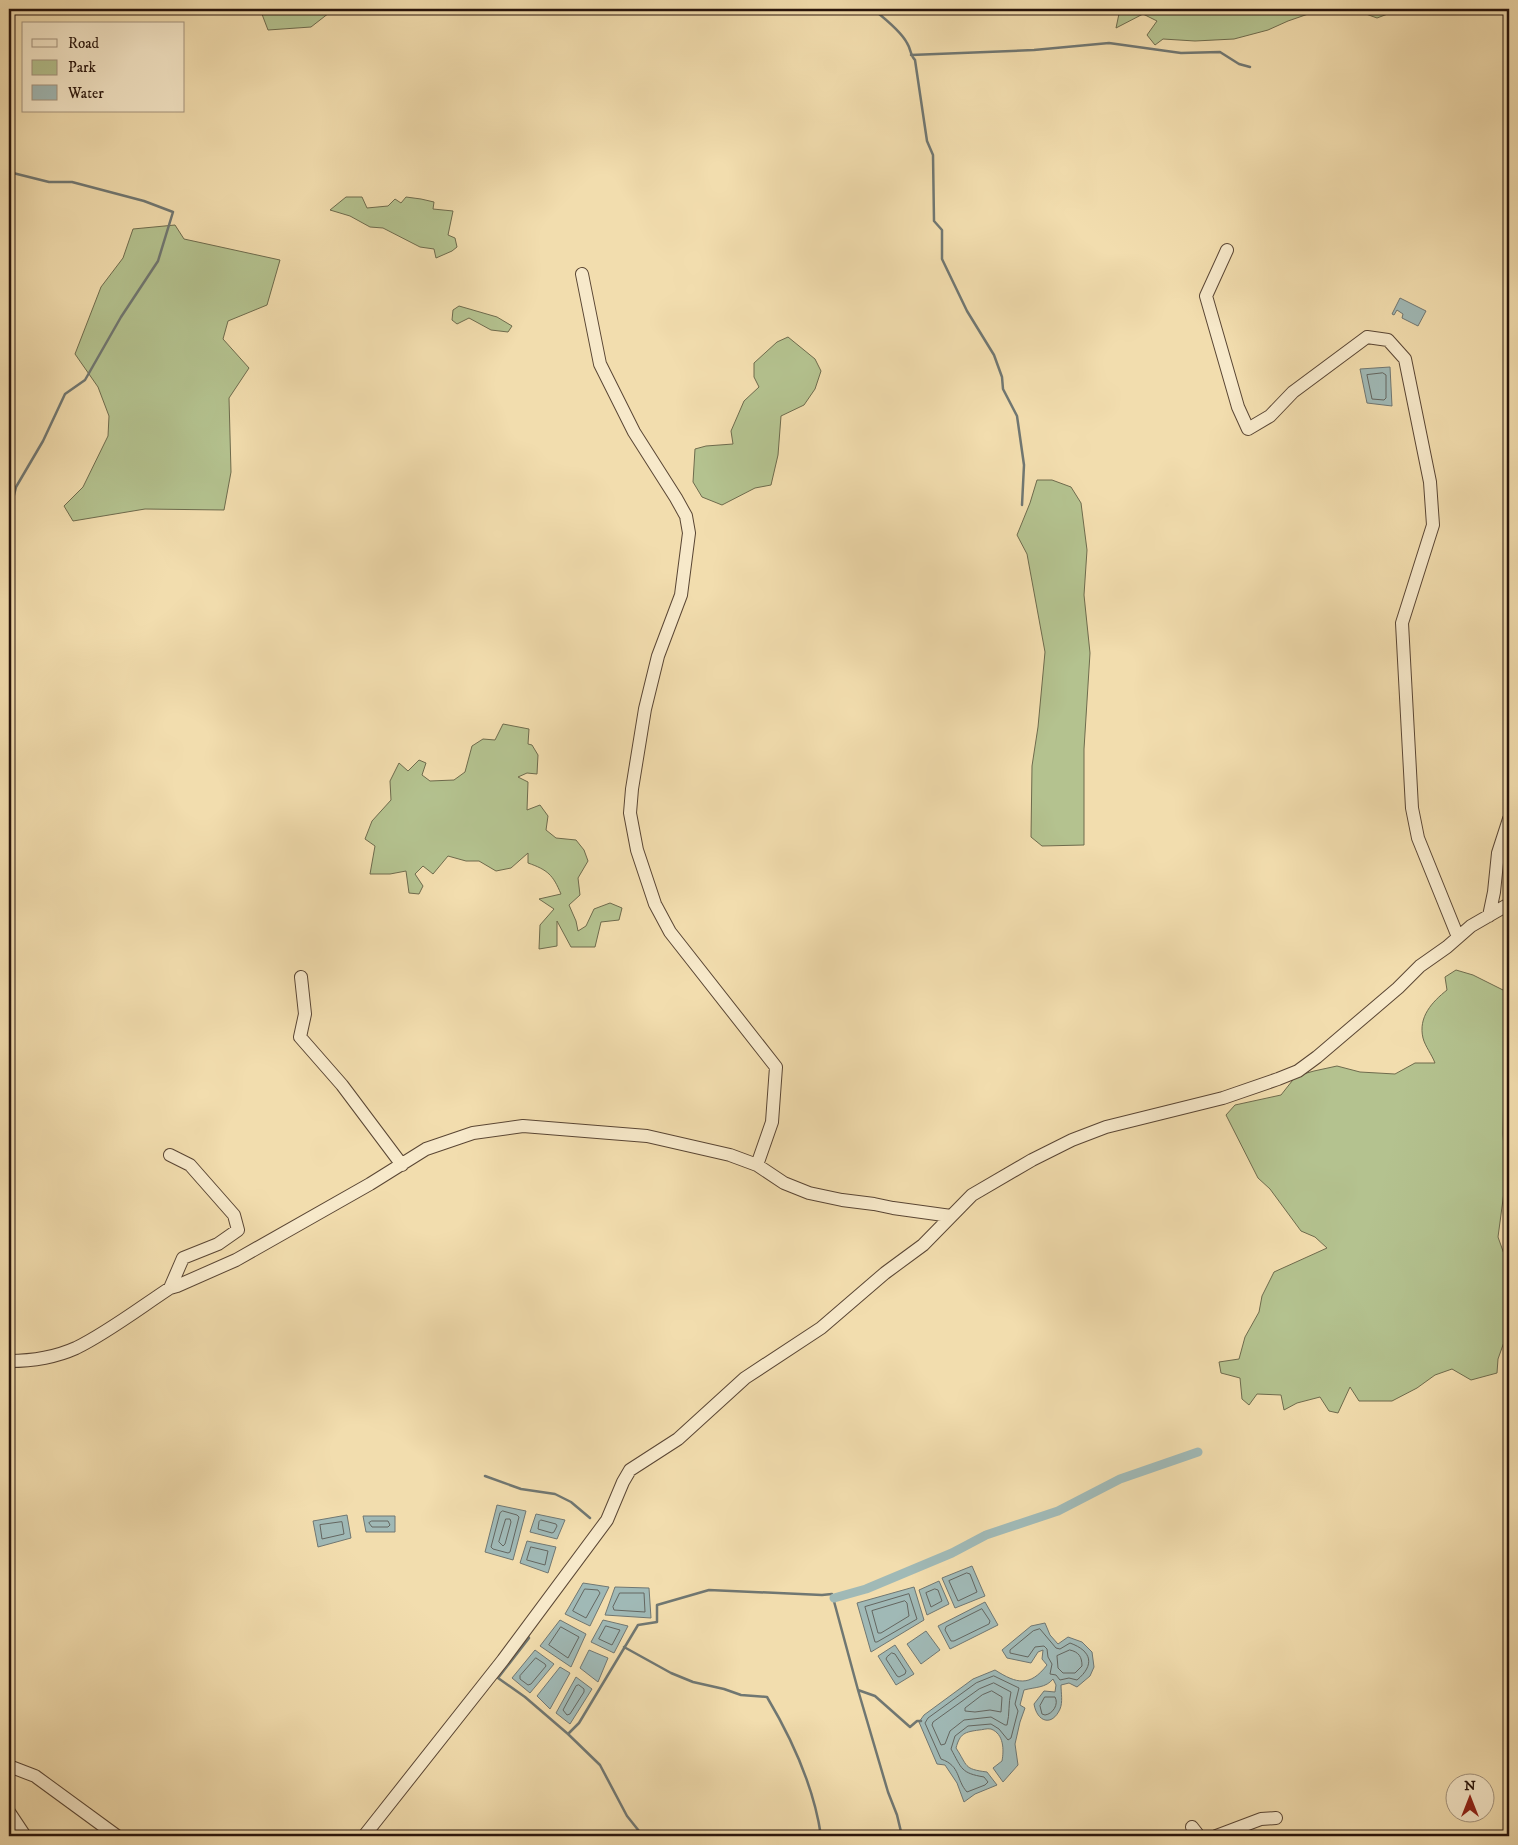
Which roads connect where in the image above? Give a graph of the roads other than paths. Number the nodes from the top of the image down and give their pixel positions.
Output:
1 (1227, 250) dead end
2 (582, 274) dead end
3 (1509, 819) edge
4 (1509, 904) edge
5 (1489, 916) junction
6 (1458, 937) junction
7 (300, 977) dead end
8 (170, 1155) dead end
9 (402, 1165) junction
10 (757, 1165) junction
11 (951, 1216) junction
12 (170, 1288) junction
13 (9, 1361) edge
14 (9, 1766) edge
15 (9, 1812) edge
16 (1276, 1818) dead end
17 (25, 1836) edge
18 (118, 1836) edge
19 (364, 1836) edge
20 (1216, 1836) edge

1 - 6 street
2 - 10 street
3 - 5 street
4 - 5 street
5 - 6 street
6 - 11 street
7 - 9 street
8 - 12 street
9 - 10 street
9 - 12 street
10 - 11 street
11 - 19 street
12 - 13 street
14 - 18 street
15 - 17 street
16 - 20 street

